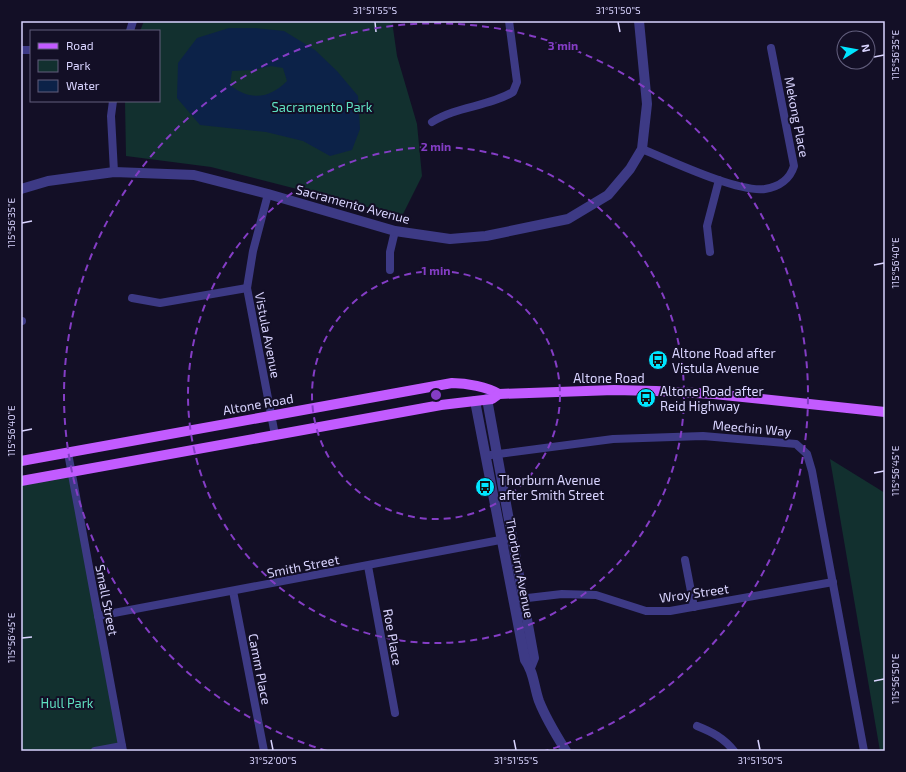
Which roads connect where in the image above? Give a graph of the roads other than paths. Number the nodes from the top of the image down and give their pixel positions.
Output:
1 (509, 21) edge
2 (639, 21) edge
3 (771, 48) dead end
4 (113, 102) edge
5 (432, 122) dead end
6 (642, 149) junction
7 (114, 172) junction
8 (719, 180) junction
9 (21, 189) edge
10 (268, 194) junction
11 (395, 231) junction
12 (710, 252) dead end
13 (390, 270) dead end
14 (247, 288) junction
15 (132, 298) dead end
16 (499, 394) junction
17 (488, 399) junction
18 (475, 401) junction
19 (885, 412) edge
20 (271, 415) junction
21 (275, 435) junction
22 (68, 453) junction
23 (491, 455) junction
24 (21, 461) edge
25 (71, 472) junction
26 (21, 481) edge
27 (507, 539) junction
28 (685, 560) dead end
29 (368, 566) junction
30 (833, 582) junction
31 (233, 591) junction
32 (523, 599) junction
33 (512, 600) junction
34 (694, 607) junction
35 (98, 616) junction
36 (530, 668) junction
37 (395, 713) dead end
38 (697, 726) dead end
39 (122, 748) edge
40 (95, 751) edge
41 (264, 751) edge
42 (566, 751) edge
43 (734, 751) edge
44 (864, 751) edge

1 - 5 street
2 - 6 street, Sacramento Avenue
3 - 8 street, Mekong Place
4 - 7 street
6 - 8 street, Mekong Place
6 - 11 street, Sacramento Avenue
7 - 9 street, Sacramento Avenue
7 - 10 street, Sacramento Avenue
8 - 12 street
10 - 11 street, Sacramento Avenue
10 - 14 street, Vistula Avenue
11 - 13 street
14 - 15 street
14 - 20 street, Vistula Avenue
16 - 17 main road, Altone Road
16 - 19 main road, Altone Road
16 - 20 main road, Altone Road
17 - 18 main road, Altone Road
17 - 23 street, Thorburn Avenue
18 - 21 main road, Altone Road
18 - 23 street, Thorburn Avenue
20 - 21 street, Vistula Avenue
20 - 22 main road, Altone Road
21 - 25 main road, Altone Road
22 - 24 main road, Altone Road
22 - 25 street, Small Street
23 - 27 street, Thorburn Avenue
23 - 30 street, Meechin Way
25 - 26 main road, Altone Road
25 - 35 street, Small Street
27 - 29 street, Smith Street
27 - 32 street, Thorburn Avenue
27 - 33 street, Thorburn Avenue
28 - 34 street
29 - 31 street, Smith Street
29 - 37 street, Roe Place
30 - 34 street, Wroy Street
30 - 44 street, Meechin Way
31 - 35 street, Smith Street
31 - 41 street, Camm Place
32 - 33 street, Wroy Street
32 - 34 street, Wroy Street
32 - 36 street, Thorburn Avenue
33 - 36 street, Thorburn Avenue
35 - 39 street, Small Street
36 - 42 street, Thorburn Avenue
38 - 43 street
39 - 40 street

